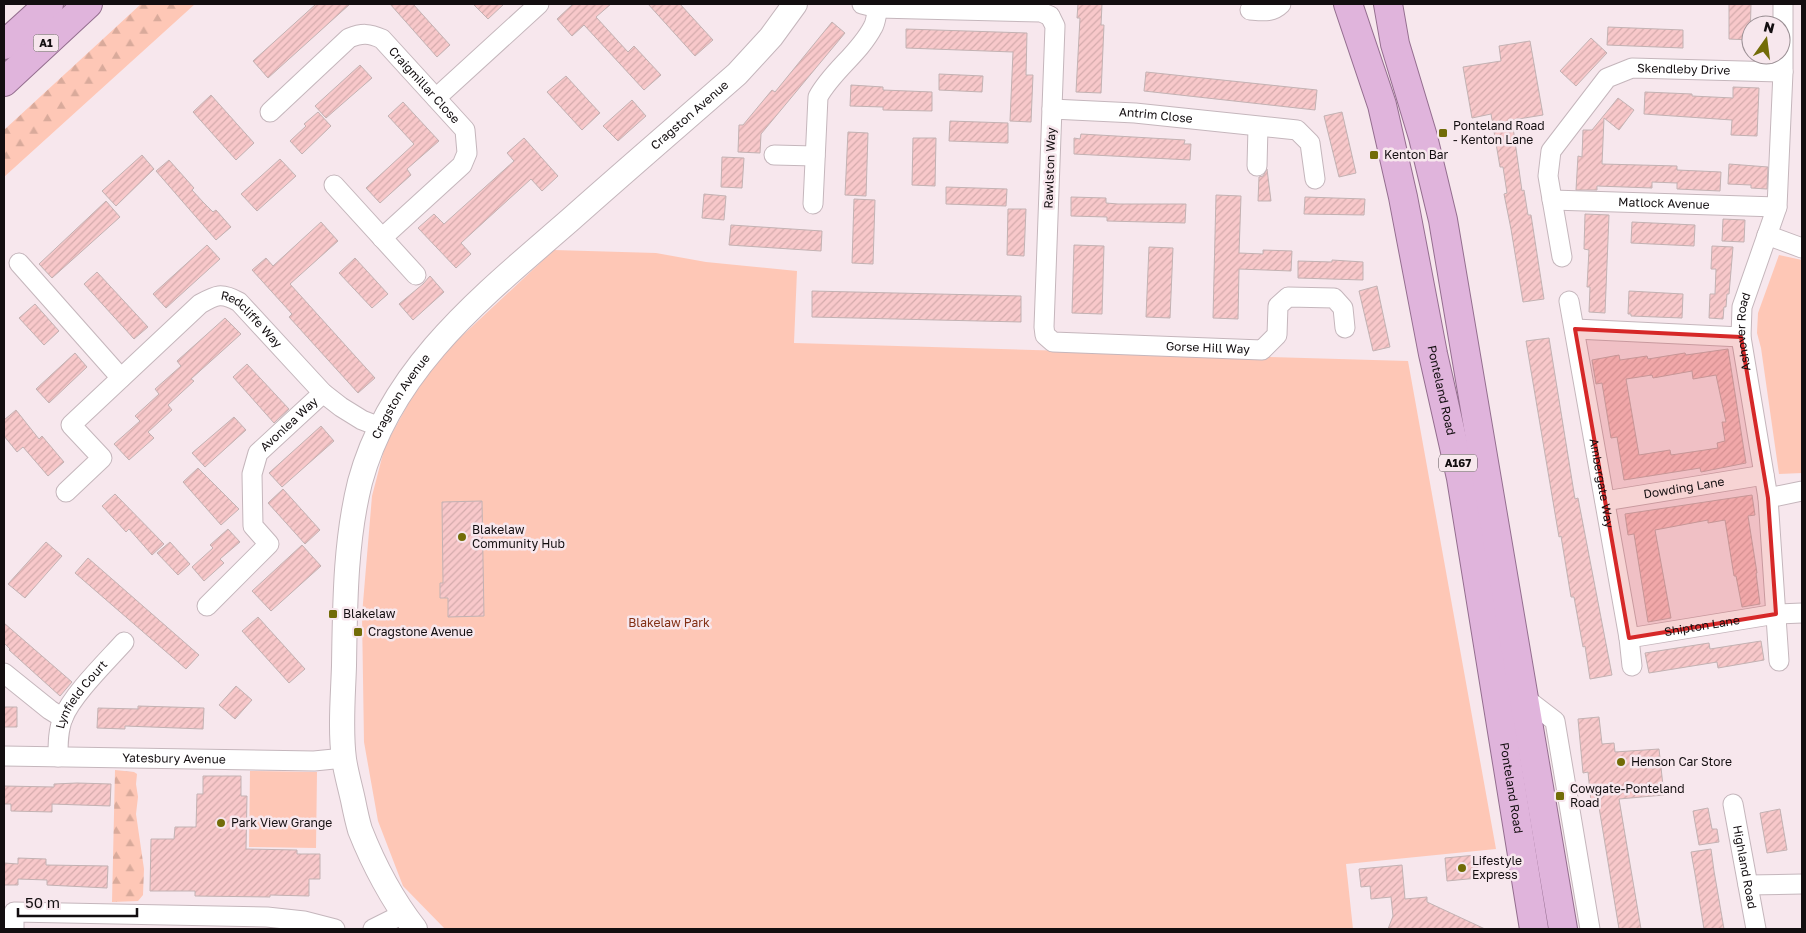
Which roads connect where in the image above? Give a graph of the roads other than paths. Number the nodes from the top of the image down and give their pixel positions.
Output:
1 (48, 4) edge
2 (88, 4) edge
3 (539, 4) edge
4 (795, 4) edge
5 (1282, 4) edge
6 (1348, 4) edge
7 (1388, 4) edge
8 (1783, 4) edge
9 (870, 6) edge
10 (934, 7) edge
11 (1052, 10) edge
12 (1250, 10) dead end
13 (4, 45) edge
14 (1783, 72) junction
15 (4, 82) edge
16 (436, 98) junction
17 (1052, 109) junction
18 (270, 112) dead end
19 (1258, 127) junction
20 (774, 155) dead end
21 (815, 156) junction
22 (1257, 166) dead end
23 (1315, 179) dead end
24 (334, 185) dead end
25 (1552, 200) junction
26 (813, 204) dead end
27 (1777, 207) junction
28 (1767, 235) junction
29 (382, 238) junction
30 (1802, 248) edge
31 (1562, 257) dead end
32 (19, 263) dead end
33 (416, 275) dead end
34 (1569, 301) dead end
35 (1346, 328) dead end
36 (1575, 329) junction
37 (1045, 335) joint
38 (1741, 337) junction
39 (121, 378) junction
40 (323, 393) junction
41 (380, 427) junction
42 (1764, 475) junction
43 (66, 492) dead end
44 (1802, 492) edge
45 (1768, 498) junction
46 (1605, 501) junction
47 (207, 606) dead end
48 (1802, 613) edge
49 (1776, 614) junction
50 (1629, 638) junction
51 (124, 642) dead end
52 (1779, 661) dead end
53 (1632, 666) dead end
54 (4, 673) edge
55 (12, 686) edge
56 (1525, 698) junction
57 (63, 718) junction
58 (4, 756) edge
59 (58, 757) junction
60 (344, 758) junction
61 (1733, 804) dead end
62 (1802, 884) edge
63 (1748, 885) junction
64 (206, 922) edge
65 (409, 922) edge
66 (14, 929) edge
67 (335, 929) edge
68 (372, 929) edge
69 (1534, 929) edge
70 (1563, 929) edge
71 (1590, 929) edge
72 (1756, 929) edge

1 - 13 highway, A1
2 - 15 highway, A1
3 - 16 street
4 - 41 street, Cragston Avenue
5 - 12 street
6 - 69 highway, Ponteland Road / A167
7 - 56 highway, A167
8 - 14 street, Ashover Road
9 - 10 street
9 - 21 street
10 - 11 street
11 - 17 street, Rawlston Way
14 - 25 street, Skendleby Drive
14 - 27 street, Ashover Road
16 - 18 street, Craigmillar Close
16 - 29 street, Craigmillar Close
17 - 19 street, Antrim Close
17 - 37 street, Rawlston Way
19 - 22 street
19 - 23 street, Antrim Close
20 - 21 street
21 - 26 street
24 - 29 street
25 - 27 street, Matlock Avenue
25 - 31 street
27 - 28 street, Ashover Road
28 - 30 street
28 - 38 street, Ashover Road
29 - 33 street
32 - 39 street
34 - 36 street, Ambergate Way
35 - 37 street, Gorse Hill Way
36 - 38 street
36 - 46 street, Ambergate Way
38 - 42 street, Ashover Road
39 - 40 street, Redcliffe Way
39 - 43 street, Redcliffe Way
40 - 41 street, Redcliffe Way
40 - 47 street, Avonlea Way
41 - 60 street, Cragston Avenue
42 - 45 street, Ashover Road
42 - 46 street, Dowding Lane
44 - 45 street
45 - 49 street, Ashover Road
46 - 50 street, Ambergate Way
48 - 49 street, Shipton Lane
49 - 50 street, Shipton Lane
49 - 52 street, Ashover Road
50 - 53 street, Ambergate Way
51 - 57 street, Lynfield Court
54 - 55 street
55 - 57 street
56 - 70 highway, A167
56 - 71 street
57 - 59 street, Lynfield Court
58 - 59 street, Yatesbury Avenue
59 - 60 street, Yatesbury Avenue
60 - 65 street, Cragston Avenue
61 - 63 street, Highland Road
62 - 63 street
63 - 72 street, Highland Road
64 - 66 street
64 - 67 street
65 - 68 street

